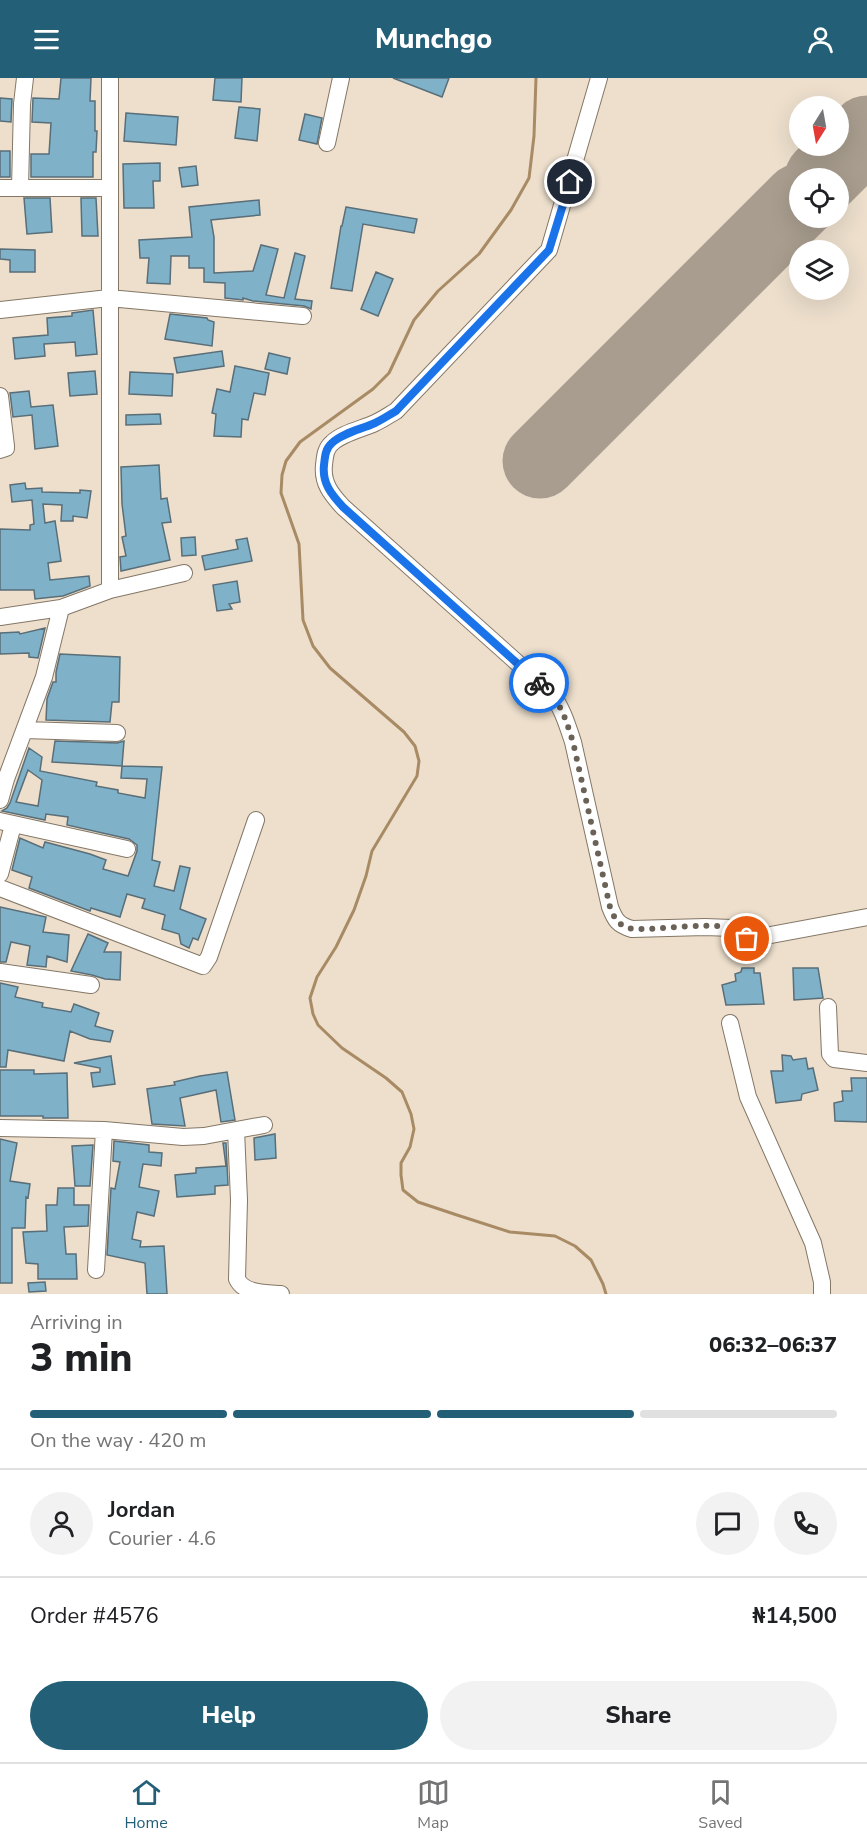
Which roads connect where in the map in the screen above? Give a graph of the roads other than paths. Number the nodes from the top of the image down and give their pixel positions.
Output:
1 (25, 78) edge
2 (110, 78) edge
3 (341, 78) edge
4 (599, 78) edge
5 (327, 143) dead end
6 (0, 188) edge
7 (20, 188) junction
8 (110, 188) junction
9 (109, 298) junction
10 (0, 310) edge
11 (303, 316) dead end
12 (0, 396) edge
13 (0, 450) edge
14 (184, 573) dead end
15 (110, 590) junction
16 (61, 608) junction
17 (0, 617) edge
18 (25, 730) junction
19 (117, 734) dead end
20 (0, 801) edge
21 (256, 820) dead end
22 (7, 823) edge
23 (127, 849) dead end
24 (0, 874) edge
25 (0, 888) edge
26 (867, 917) edge
27 (0, 972) edge
28 (91, 985) dead end
29 (828, 1007) dead end
30 (730, 1023) dead end
31 (867, 1063) edge
32 (264, 1125) dead end
33 (0, 1128) edge
34 (104, 1130) junction
35 (236, 1130) junction
36 (96, 1270) dead end
37 (281, 1294) edge
38 (822, 1294) edge

1 - 7 street
2 - 8 street
3 - 5 street
4 - 26 street
6 - 7 street
7 - 8 street
8 - 9 street
9 - 10 street
9 - 11 street
9 - 15 street
12 - 13 street
14 - 15 street
15 - 16 street
16 - 17 street
16 - 18 street
18 - 19 street
18 - 20 street
21 - 25 street
22 - 23 street
22 - 24 street
27 - 28 street
29 - 31 street
30 - 38 street
32 - 35 street
33 - 34 street
34 - 35 street
34 - 36 street
35 - 37 street

